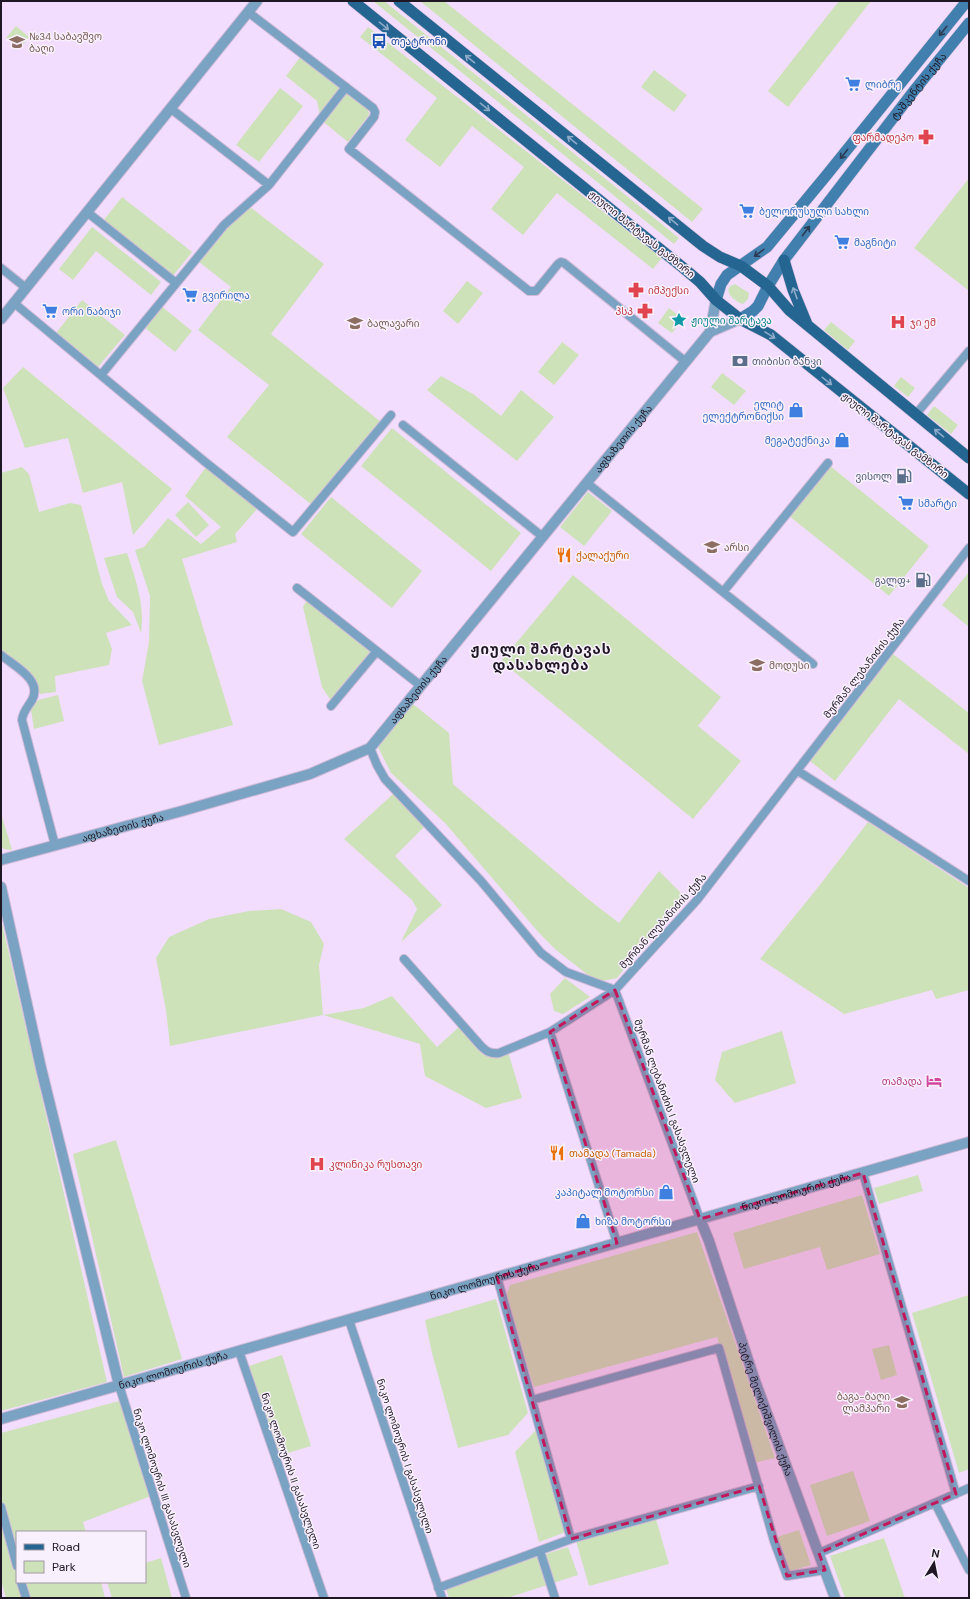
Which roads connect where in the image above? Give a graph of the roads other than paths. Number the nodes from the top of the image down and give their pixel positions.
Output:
1 (257, 1) edge
2 (353, 1) edge
3 (399, 1) edge
4 (968, 1) edge
5 (248, 12) junction
6 (969, 23) edge
7 (346, 87) junction
8 (170, 108) junction
9 (269, 185) junction
10 (87, 212) junction
11 (784, 260) junction
12 (741, 266) junction
13 (1, 268) edge
14 (176, 283) junction
15 (768, 286) junction
16 (26, 288) junction
17 (716, 300) junction
18 (14, 303) junction
19 (740, 319) junction
20 (1, 320) edge
21 (807, 325) junction
22 (710, 332) junction
23 (969, 351) edge
24 (686, 362) junction
25 (101, 375) junction
26 (916, 414) junction
27 (391, 415) dead end
28 (403, 425) dead end
29 (969, 458) edge
30 (828, 463) dead end
31 (587, 483) junction
32 (969, 494) edge
33 (543, 537) junction
34 (969, 548) edge
35 (297, 588) dead end
36 (723, 592) junction
37 (377, 651) junction
38 (1, 655) edge
39 (813, 664) dead end
40 (421, 686) junction
41 (331, 706) dead end
42 (370, 748) junction
43 (798, 771) junction
44 (55, 845) junction
45 (1, 860) edge
46 (969, 880) edge
47 (1, 887) edge
48 (404, 959) dead end
49 (614, 990) junction
50 (550, 1032) junction
51 (969, 1142) edge
52 (863, 1173) junction
53 (700, 1219) junction
54 (617, 1243) junction
55 (497, 1277) junction
56 (349, 1320) junction
57 (239, 1351) junction
58 (119, 1385) junction
59 (532, 1400) junction
60 (1, 1419) edge
61 (759, 1486) junction
62 (969, 1488) edge
63 (956, 1494) junction
64 (935, 1503) junction
65 (1, 1507) edge
66 (571, 1540) junction
67 (540, 1551) junction
68 (819, 1553) junction
69 (16, 1562) edge
70 (825, 1570) junction
71 (969, 1570) edge
72 (22, 1583) edge
73 (438, 1588) junction
74 (833, 1597) edge
75 (26, 1598) edge
76 (186, 1598) edge
77 (324, 1598) edge
78 (442, 1598) edge
79 (555, 1598) edge

1 - 5 street
2 -> 17 main road, ჟიული შარტავას გამზირი
12 -> 3 main road
4 -> 12 main road, ტაშკენტის ქუჩა
5 - 7 street
5 - 8 street
11 -> 6 main road, ტაშკენტის ქუჩა
7 - 9 street
7 - 24 street
8 - 9 street
8 - 10 street
9 - 14 street
10 - 14 street
10 - 16 street
11 - 15 main road, ტაშკენტის ქუჩა
21 -> 11 main road
12 - 15 main road
12 - 17 main road
13 - 16 street
14 - 25 street
15 - 19 main road
15 - 21 main road
16 - 18 street
17 - 19 main road, ჟიული შარტავას გამზირი
17 - 22 street, აფხაზეთის ქუჩა
18 - 20 street
18 - 25 street
19 - 22 street, აფხაზეთის ქუჩა
19 -> 32 main road, ჟიული შარტავას გამზირი
21 - 26 main road
22 - 24 street, აფხაზეთის ქუჩა
23 - 26 street
24 - 31 street, აფხაზეთის ქუჩა
25 - 27 street
29 -> 26 main road
28 - 33 street
30 - 36 street
31 - 33 street, აფხაზეთის ქუჩა
31 - 36 street
33 - 40 street, აფხაზეთის ქუჩა
34 - 43 street, მურმან ლებანიძის ქუჩა
35 - 37 street
36 - 39 street
37 - 40 street
37 - 41 street
38 - 44 street
40 - 42 street, აფხაზეთის ქუჩა
42 - 44 street, აფხაზეთის ქუჩა
42 - 49 street
43 - 46 street
43 - 49 street, მურმან ლებანიძის ქუჩა
44 - 45 street, აფხაზეთის ქუჩა
47 - 58 street
48 - 50 street, მურმან ლებანიძის ქუჩა
49 - 50 street, მურმან ლებანიძის ქუჩა
49 - 53 street, მურმან ლებანიძის I გასასვლელი
50 - 54 street
51 - 52 street, ნიკო ლომოურის ქუჩა
52 - 53 street, ნიკო ლომოურის ქუჩა
52 - 63 street
53 - 54 street, ნიკო ლომოურის ქუჩა
53 - 68 street, პეტრე მელიქიშვილის ქუჩა
54 - 55 street, ნიკო ლომოურის ქუჩა
55 - 56 street, ნიკო ლომოურის ქუჩა
55 - 59 street
56 - 57 street, ნიკო ლომოურის ქუჩა
56 - 73 street, ნიკო ლომოურის I გასასვლელი
57 - 58 street, ნიკო ლომოურის ქუჩა
57 - 77 street, ნიკო ლომოურის II გასასვლელი
58 - 60 street, ნიკო ლომოურის ქუჩა
58 - 76 street, ნიკო ლომოურის III გასასვლელი
59 - 61 street
59 - 66 street
61 - 66 street
61 - 70 street
62 - 63 street
63 - 64 street
64 - 68 street
64 - 71 street
65 - 69 street
66 - 67 street
67 - 73 street
67 - 79 street
68 - 70 street, პეტრე მელიქიშვილის ქუჩა
70 - 74 street, პეტრე მელიქიშვილის ქუჩა
72 - 75 street
73 - 78 street, ნიკო ლომოურის I გასასვლელი

